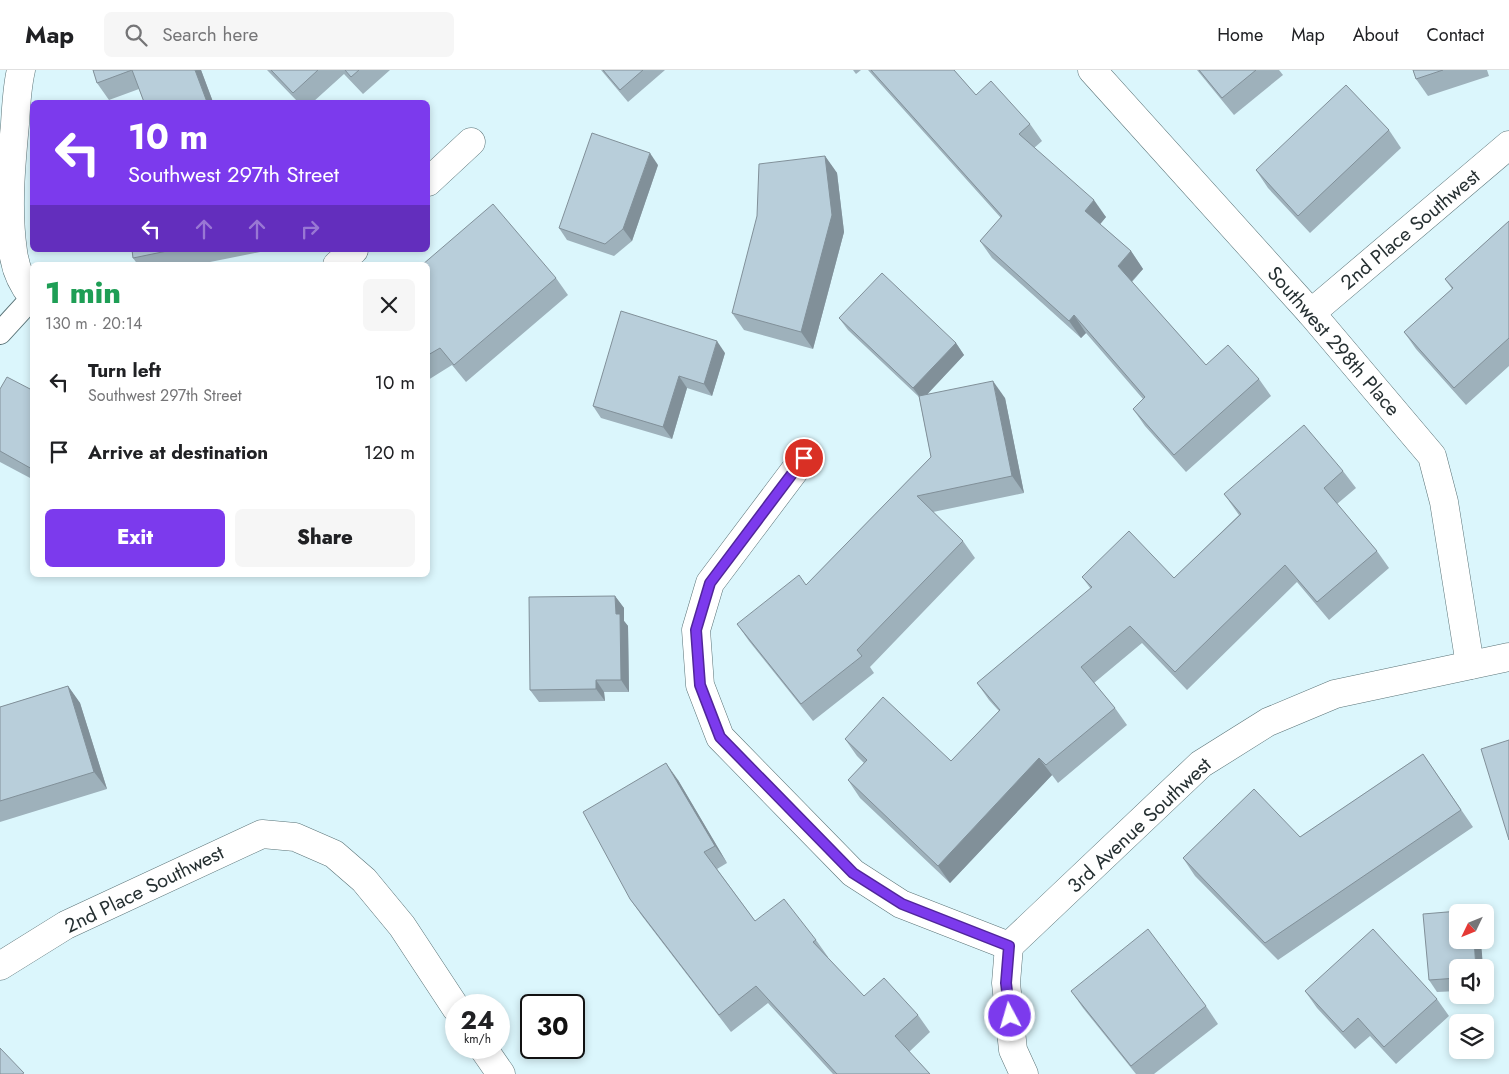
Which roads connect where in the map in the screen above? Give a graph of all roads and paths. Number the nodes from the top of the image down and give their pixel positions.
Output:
1 (1092, 70) edge
2 (13, 75) edge
3 (471, 142) dead end
4 (1509, 145) edge
5 (430, 180) edge
6 (352, 252) edge
7 (340, 262) edge
8 (30, 294) edge
9 (30, 299) edge
10 (1311, 313) junction
11 (0, 333) edge
12 (804, 458) dead end
13 (1509, 657) edge
14 (1470, 665) junction
15 (1009, 946) junction
16 (0, 966) edge
17 (447, 994) edge
18 (491, 1059) edge
19 (501, 1074) edge
20 (1024, 1074) edge

1 - 10 street, Southwest 298th Place
2 - 8 street
3 - 5 street
4 - 10 street, 2nd Place Southwest
6 - 7 street
9 - 11 lane
10 - 14 street, Southwest 298th Place
12 - 15 street
13 - 14 street, 3rd Avenue Southwest
14 - 15 street, 3rd Avenue Southwest
15 - 20 street
16 - 17 street, 2nd Place Southwest
18 - 19 street

